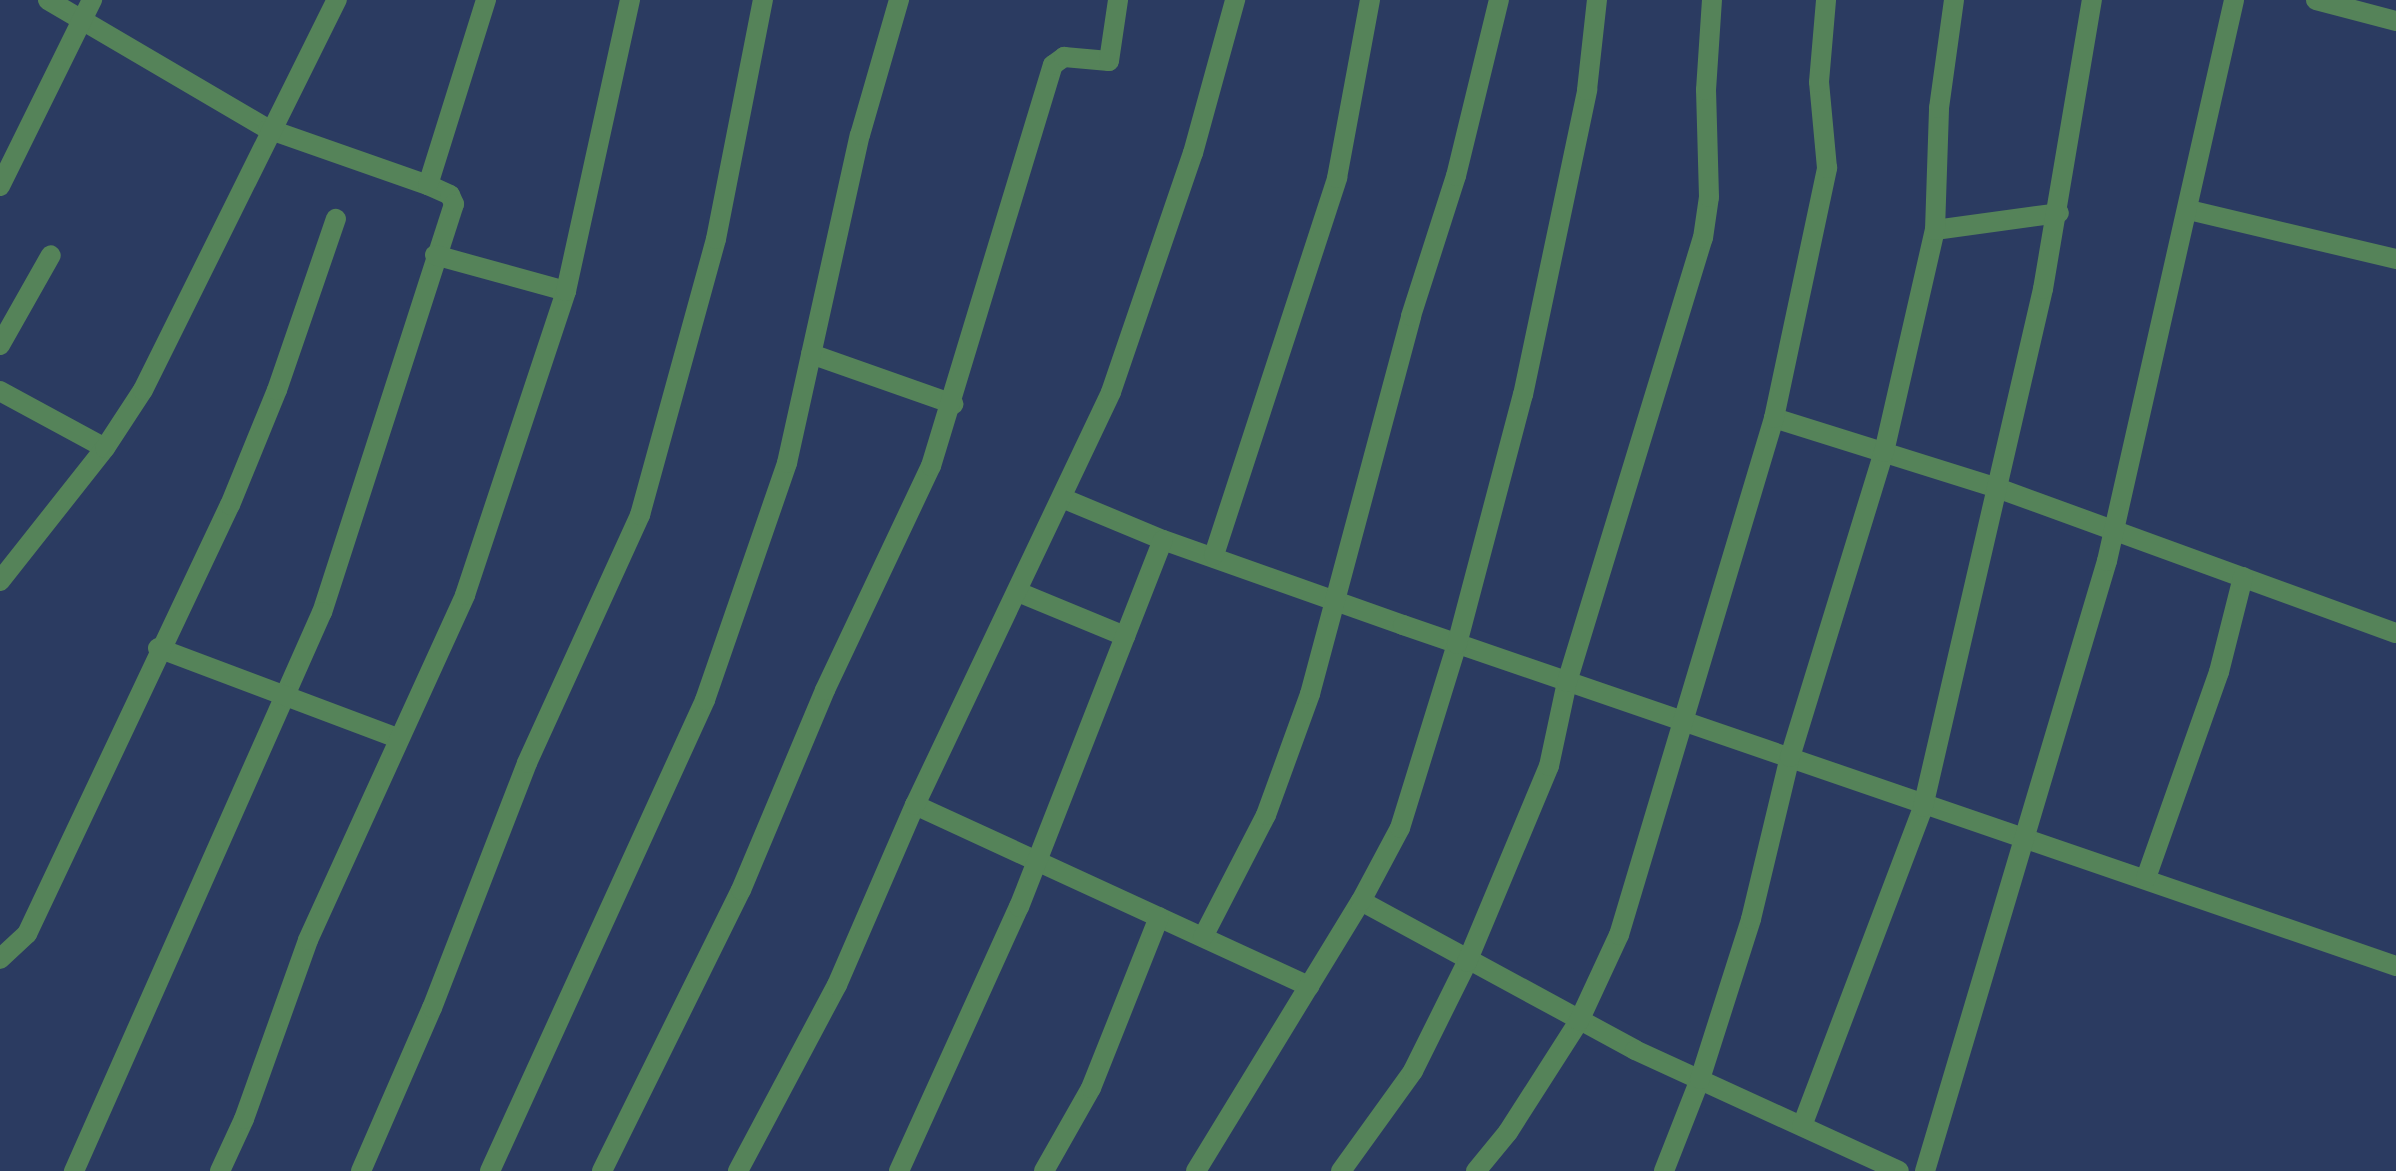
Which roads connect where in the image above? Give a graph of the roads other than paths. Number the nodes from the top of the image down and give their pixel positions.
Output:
1 (48, 0) edge
2 (92, 0) edge
3 (337, 0) edge
4 (486, 0) edge
5 (630, 0) edge
6 (763, 0) edge
7 (899, 0) edge
8 (1118, 0) edge
9 (1235, 0) edge
10 (1370, 0) edge
11 (1499, 0) edge
12 (1597, 0) edge
13 (1712, 0) edge
14 (1826, 0) edge
15 (1954, 0) edge
16 (2092, 0) edge
17 (2234, 0) edge
18 (2316, 0) edge
19 (84, 20) junction
20 (2396, 21) edge
21 (268, 129) junction
22 (428, 185) junction
23 (0, 186) edge
24 (2189, 210) junction
25 (2059, 213) junction
26 (336, 219) dead end
27 (1935, 230) junction
28 (51, 255) dead end
29 (435, 255) junction
30 (2396, 259) edge
31 (566, 291) junction
32 (0, 345) edge
33 (811, 354) junction
34 (0, 391) edge
35 (953, 404) junction
36 (1774, 418) junction
37 (105, 448) junction
38 (1884, 452) junction
39 (2000, 489) junction
40 (1062, 498) junction
41 (2113, 530) junction
42 (1163, 540) junction
43 (1214, 555) junction
44 (2243, 577) junction
45 (0, 581) edge
46 (1018, 592) junction
47 (1336, 600) junction
48 (2396, 633) edge
49 (1125, 636) junction
50 (1457, 644) junction
51 (158, 648) junction
52 (1567, 682) junction
53 (285, 693) junction
54 (1680, 720) junction
55 (398, 738) junction
56 (1790, 757) junction
57 (915, 805) junction
58 (1923, 807) junction
59 (2028, 837) junction
60 (1037, 861) junction
61 (2146, 878) junction
62 (1361, 901) junction
63 (1159, 917) junction
64 (1203, 937) junction
65 (0, 959) edge
66 (1467, 962) junction
67 (2396, 966) edge
68 (1309, 986) junction
69 (1579, 1021) junction
70 (1700, 1079) junction
71 (1802, 1126) junction
72 (1876, 1166) edge
73 (74, 1171) edge
74 (220, 1171) edge
75 (361, 1171) edge
76 (490, 1171) edge
77 (602, 1171) edge
78 (738, 1171) edge
79 (899, 1171) edge
80 (1044, 1171) edge
81 (1196, 1171) edge
82 (1341, 1171) edge
83 (1476, 1171) edge
84 (1664, 1171) edge
85 (1899, 1171) edge
86 (1925, 1171) edge

1 - 19 street
2 - 19 street
3 - 21 street
4 - 22 street
5 - 31 street
6 - 75 street
7 - 33 street
8 - 35 street
9 - 40 street
10 - 43 street
11 - 47 street
12 - 50 street
13 - 52 street
14 - 36 street
15 - 27 street
16 - 25 street
17 - 24 street
18 - 20 street
19 - 21 street
19 - 23 street
21 - 22 street
21 - 37 street
22 - 29 street
24 - 30 street
24 - 41 street
25 - 27 street
25 - 39 street
26 - 51 street
27 - 38 street
28 - 32 street
29 - 31 street
29 - 53 street
31 - 55 street
33 - 35 street
33 - 76 street
34 - 37 street
35 - 77 street
36 - 38 street
36 - 54 street
37 - 45 street
38 - 39 street
38 - 56 street
39 - 41 street
39 - 58 street
40 - 42 street
40 - 46 street
41 - 44 street
41 - 59 street
42 - 43 street
42 - 49 street
43 - 47 street
44 - 48 street
44 - 61 street
46 - 49 street
46 - 57 street
47 - 50 street
47 - 64 street
49 - 60 street
50 - 52 street
50 - 62 street
51 - 53 street
51 - 65 street
52 - 54 street
52 - 66 street
53 - 55 street
53 - 73 street
54 - 56 street
54 - 69 street
55 - 74 street
56 - 58 street
56 - 70 street
57 - 60 street
57 - 78 street
58 - 59 street
58 - 71 street
59 - 61 street
59 - 86 street
60 - 63 street
60 - 79 street
61 - 67 street
62 - 66 street
62 - 68 street
63 - 64 street
63 - 80 street
64 - 68 street
66 - 69 street
66 - 82 street
68 - 81 street
69 - 70 street
69 - 83 street
70 - 71 street
70 - 84 street
71 - 72 street
72 - 85 street

